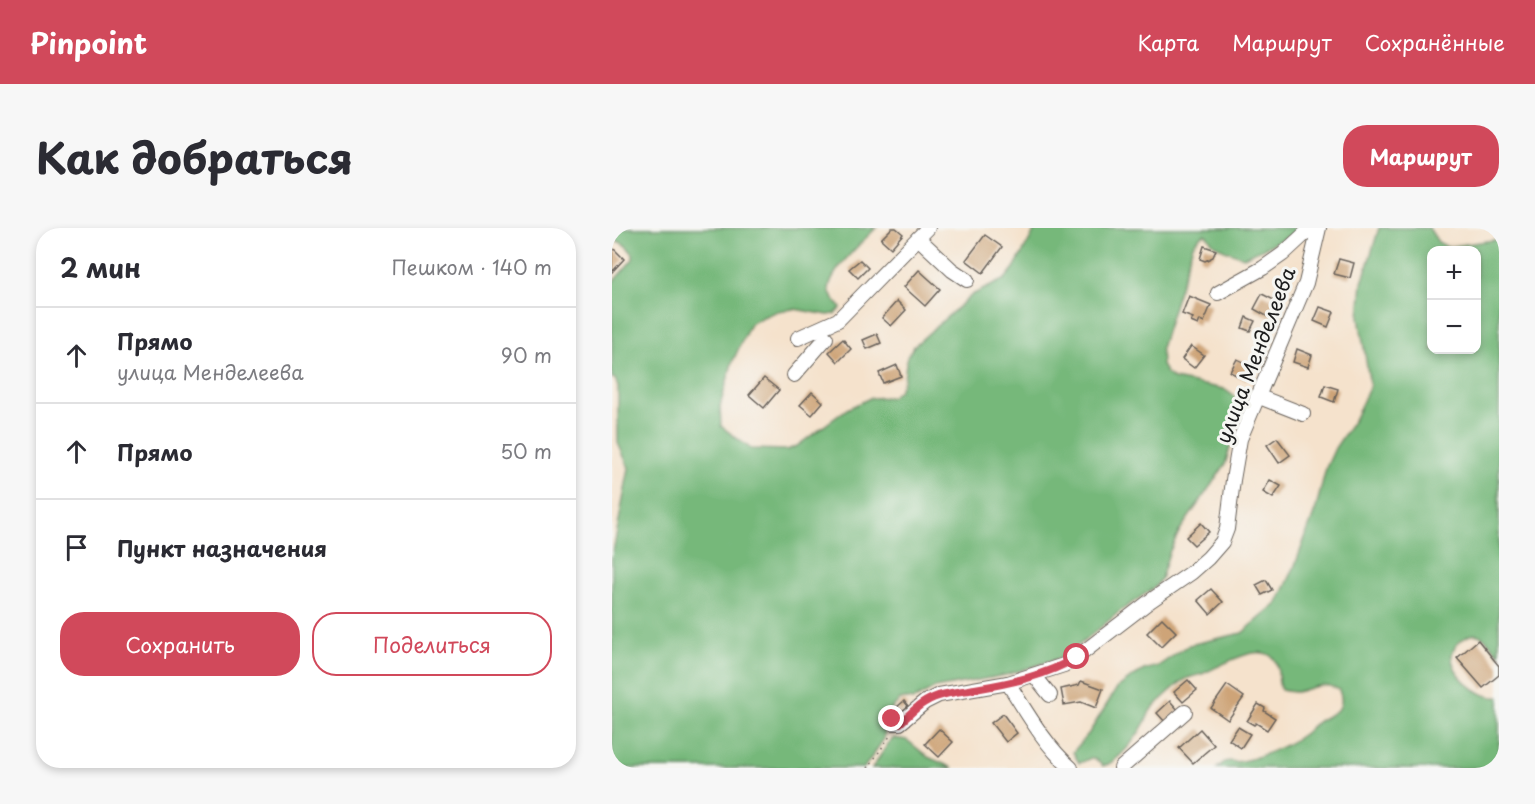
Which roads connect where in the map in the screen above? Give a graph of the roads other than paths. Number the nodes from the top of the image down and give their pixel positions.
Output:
1 (1311, 228) edge
2 (1319, 228) edge
3 (923, 233) edge
4 (967, 280) dead end
5 (1218, 293) dead end
6 (838, 321) junction
7 (798, 338) dead end
8 (826, 338) junction
9 (816, 363) dead end
10 (794, 375) dead end
11 (1257, 396) junction
12 (1303, 414) dead end
13 (1034, 675) junction
14 (1008, 683) junction
15 (1050, 695) dead end
16 (1185, 712) dead end
17 (897, 720) road end
18 (1071, 768) edge
19 (1121, 768) edge

1 - 5 street
2 - 11 street, улица Менделеева
3 - 4 street
3 - 6 street
6 - 7 street
6 - 8 street
8 - 9 street
8 - 10 street
11 - 12 street
11 - 13 street, улица Менделеева
13 - 14 street, улица Менделеева
13 - 15 street
14 - 17 street, улица Менделеева
14 - 18 street
16 - 19 street

